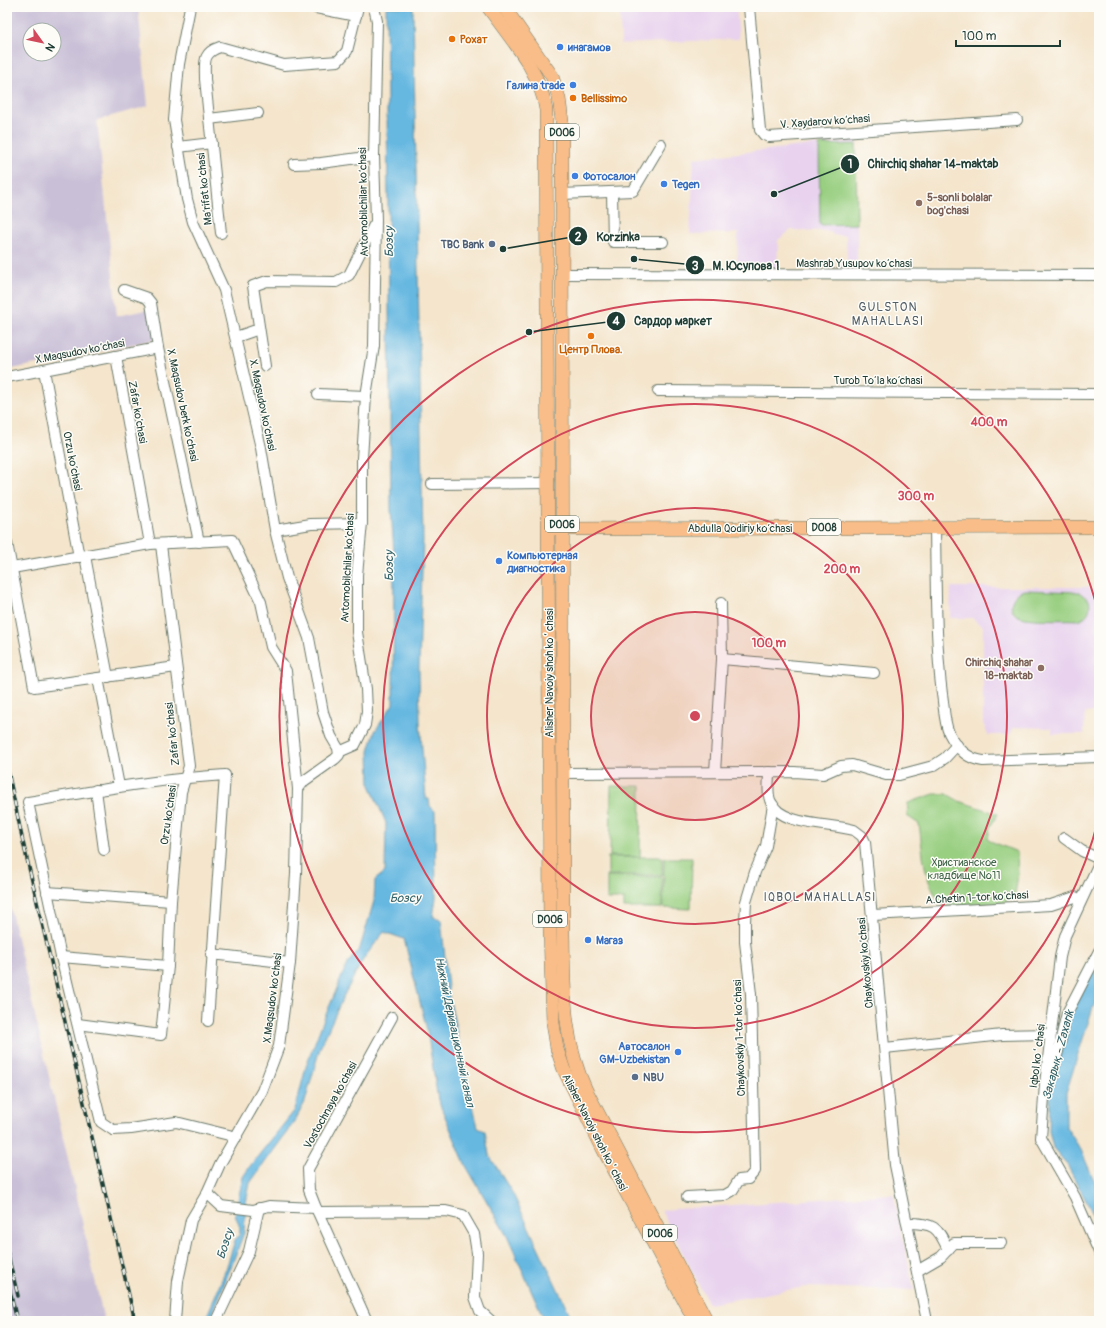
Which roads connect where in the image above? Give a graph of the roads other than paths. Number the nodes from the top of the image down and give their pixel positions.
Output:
1 (190, 7) edge
2 (374, 7) edge
3 (488, 7) edge
4 (504, 7) edge
5 (749, 7) edge
6 (316, 8) edge
7 (357, 11) edge
8 (258, 113) dead end
9 (209, 119) junction
10 (1017, 120) dead end
11 (212, 143) junction
12 (661, 144) dead end
13 (178, 147) junction
14 (374, 156) junction
15 (294, 164) dead end
16 (612, 192) junction
17 (562, 194) junction
18 (376, 220) junction
19 (221, 233) dead end
20 (663, 242) dead end
21 (562, 274) junction
22 (1099, 275) edge
23 (124, 290) dead end
24 (259, 329) junction
25 (236, 337) junction
26 (158, 348) junction
27 (116, 356) junction
28 (265, 366) dead end
29 (44, 370) junction
30 (7, 377) edge
31 (658, 391) dead end
32 (318, 394) dead end
33 (1099, 394) edge
34 (366, 396) junction
35 (548, 483) junction
36 (432, 484) dead end
37 (362, 523) junction
38 (935, 526) junction
39 (1099, 527) edge
40 (548, 529) junction
41 (562, 529) junction
42 (275, 530) junction
43 (199, 542) junction
44 (7, 543) edge
45 (150, 544) junction
46 (161, 544) junction
47 (82, 556) junction
48 (12, 568) junction
49 (721, 603) dead end
50 (722, 659) junction
51 (176, 667) junction
52 (874, 673) dead end
53 (108, 677) junction
54 (98, 678) junction
55 (957, 745) junction
56 (339, 752) junction
57 (1099, 757) edge
58 (715, 772) junction
59 (769, 772) junction
60 (563, 773) junction
61 (187, 777) junction
62 (119, 786) junction
63 (298, 789) junction
64 (96, 790) junction
65 (772, 805) junction
66 (1064, 838) dead end
67 (104, 850) dead end
68 (1099, 859) edge
69 (1099, 863) edge
70 (47, 892) junction
71 (1081, 900) junction
72 (170, 901) junction
73 (873, 915) junction
74 (1099, 951) edge
75 (212, 954) junction
76 (61, 957) junction
77 (290, 963) junction
78 (168, 966) junction
79 (392, 1017) dead end
80 (208, 1021) dead end
81 (78, 1024) junction
82 (1052, 1034) junction
83 (885, 1048) junction
84 (1045, 1084) junction
85 (237, 1137) junction
86 (207, 1193) junction
87 (687, 1197) dead end
88 (256, 1209) junction
89 (317, 1210) junction
90 (907, 1223) junction
91 (1001, 1243) dead end
92 (948, 1250) junction
93 (1099, 1252) edge
94 (917, 1271) junction
95 (175, 1321) edge
96 (216, 1321) edge
97 (367, 1321) edge
98 (491, 1321) edge
99 (695, 1321) edge
100 (707, 1321) edge
101 (927, 1321) edge

1 - 13 street, X. Maqsudov ko‘chasi
2 - 14 street, Avtomobilchilar ko‘chasi
3 - 35 main road, Alisher Navoiy shoh koʻchasi / D006
4 - 17 main road, Alisher Navoiy shoh koʻchasi / D006
5 - 10 street, V. Xaydarov ko‘chasi
6 - 7 street, Maʼrifat ko‘chasi
7 - 9 street, Maʼrifat ko‘chasi
8 - 9 street
9 - 11 street, Maʼrifat ko‘chasi
11 - 13 street, Maʼrifat ko‘chasi
11 - 19 street, Maʼrifat ko‘chasi
12 - 16 street
13 - 25 street, X. Maqsudov ko‘chasi
14 - 15 street
14 - 18 street, Avtomobilchilar ko‘chasi
16 - 17 street
16 - 20 street
17 - 21 main road, Alisher Navoiy shoh koʻchasi / D006
18 - 24 street
18 - 34 street, Avtomobilchilar ko‘chasi
21 - 22 street, Mashrab Yusupov ko‘chasi
21 - 41 main road, Alisher Navoiy shoh koʻchasi / D006
23 - 26 street, X .Maqsudov berk ko‘chasi
24 - 25 street
24 - 28 street
25 - 42 street, X. Maqsudov ko‘chasi
26 - 27 street, X.Maqsudov ko‘chasi
26 - 43 street, X .Maqsudov berk ko‘chasi
27 - 29 street, X.Maqsudov ko‘chasi
27 - 45 street, Zafar ko‘chasi
29 - 30 street, X.Maqsudov ko‘chasi
29 - 47 street, Orzu ko‘chasi
31 - 33 street, Turob To‘la ko‘chasi
32 - 34 street
34 - 37 street, Avtomobilchilar ko‘chasi
35 - 36 street
35 - 40 main road, Alisher Navoiy shoh koʻchasi / D006
37 - 42 street
37 - 56 street, Avtomobilchilar ko‘chasi
38 - 39 main road, Abdulla Qodiriy ko‘chasi / D008
38 - 41 main road, Abdulla Qodiriy ko‘chasi / D008
38 - 55 street
40 - 41 main road, Abdulla Qodiriy ko‘chasi / D008
40 - 99 main road, Alisher Navoiy shoh koʻchasi / D006
41 - 60 main road, Alisher Navoiy shoh koʻchasi / D006
42 - 56 street, X. Maqsudov ko‘chasi
43 - 46 street
43 - 63 street, X.Maqsudov ko‘chasi
44 - 48 street
45 - 46 street
45 - 47 street
46 - 51 street, Zafar ko‘chasi
47 - 48 street
47 - 53 street, Orzu ko‘chasi
48 - 54 street
49 - 50 street
50 - 52 street
50 - 58 street
51 - 53 street
51 - 61 street, Zafar ko‘chasi
53 - 54 street
54 - 62 street
55 - 57 street
55 - 59 street
56 - 63 street
58 - 59 street
58 - 60 street
59 - 65 street
60 - 100 main road, Alisher Navoiy shoh koʻchasi / D006
61 - 62 street, Orzu ko‘chasi
61 - 72 street, Orzu ko‘chasi
61 - 75 street, Zafar ko‘chasi
62 - 64 street, Orzu ko‘chasi
63 - 77 street, X.Maqsudov ko‘chasi
64 - 67 street
64 - 70 street, Orzu ko‘chasi
65 - 73 street, Chaykovskiy ko‘chasi
65 - 87 street, Chaykovskiy 1-tor ko‘chasi
66 - 68 street
69 - 71 street, Iqbol koʻchasi
70 - 72 street
70 - 76 street
71 - 73 street, A.Chetin 1-tor ko‘chasi
71 - 82 street, Iqbol koʻchasi
72 - 78 street, Orzu ko‘chasi
73 - 83 street, Chaykovskiy ko‘chasi
74 - 84 street
75 - 77 street
75 - 80 street, Zafar ko‘chasi
76 - 78 street
76 - 81 street
77 - 85 street, X.Maqsudov ko‘chasi
78 - 81 street, Orzu ko‘chasi
79 - 89 street, Vostochnaya ko‘chasi
81 - 85 street
82 - 83 street
82 - 84 street, Iqbol koʻchasi
83 - 90 street, Chaykovskiy ko‘chasi
84 - 93 street, Iqbol koʻchasi
85 - 86 street, X.Maqsudov ko‘chasi
86 - 88 street
86 - 95 street
88 - 89 street
88 - 96 street
89 - 97 street, Vostochnaya ko‘chasi
89 - 98 street
90 - 92 street
90 - 94 street, Chaykovskiy ko‘chasi
91 - 92 street
92 - 94 street
94 - 101 street, Chaykovskiy ko‘chasi

